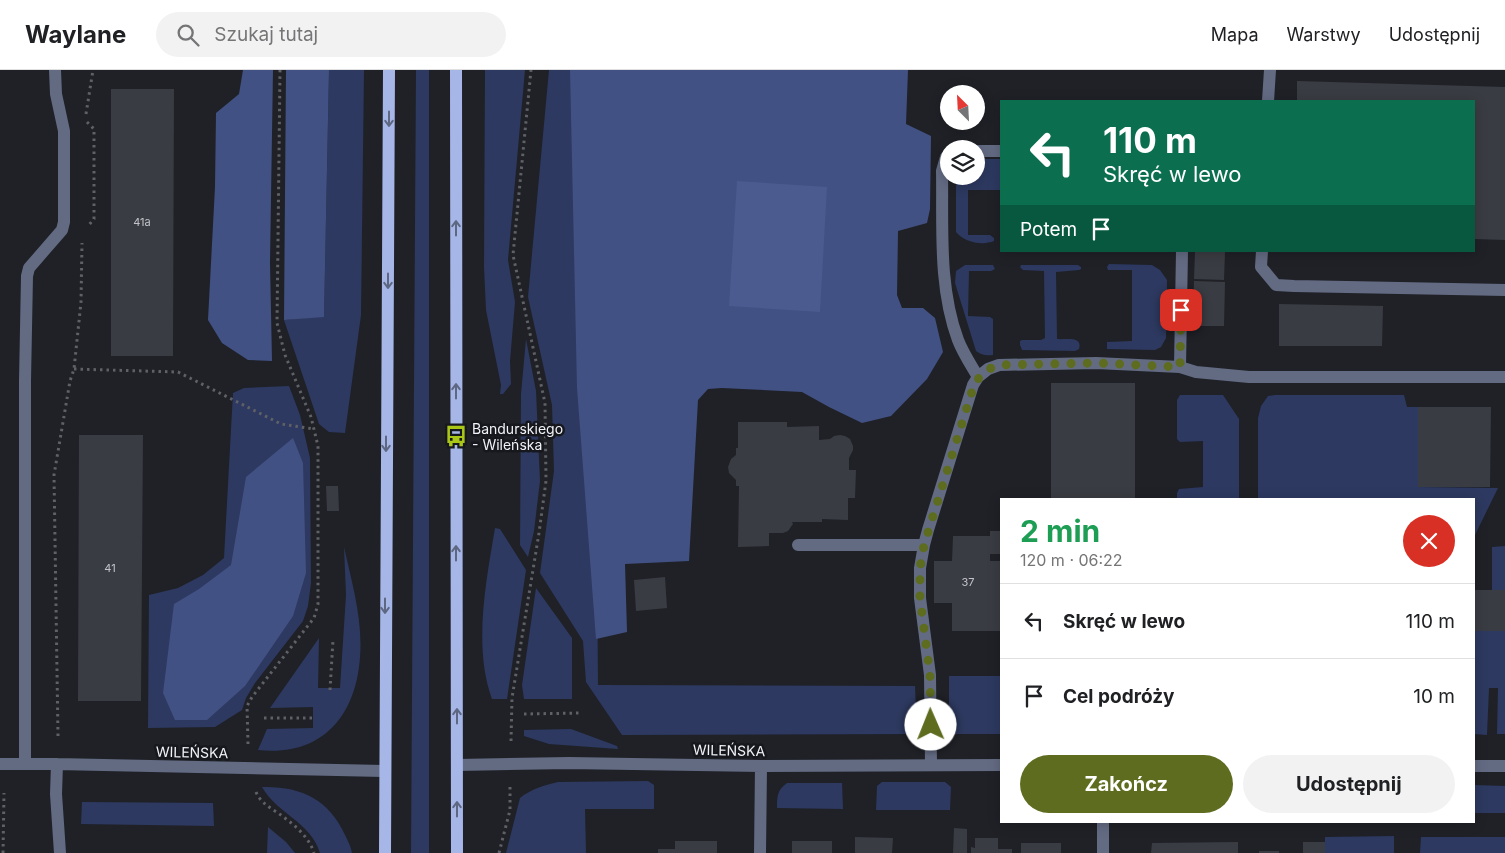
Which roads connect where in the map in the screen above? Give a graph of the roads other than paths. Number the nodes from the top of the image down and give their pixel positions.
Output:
1 (56, 70) edge
2 (389, 70) edge
3 (456, 70) edge
4 (1270, 70) edge
5 (1268, 100) edge
6 (985, 151) edge
7 (1000, 151) edge
8 (942, 185) edge
9 (1182, 252) edge
10 (1262, 252) edge
11 (1505, 290) edge
12 (1180, 367) junction
13 (978, 377) junction
14 (1505, 377) edge
15 (798, 544) dead end
16 (924, 545) junction
17 (0, 764) edge
18 (25, 764) junction
19 (57, 764) junction
20 (457, 765) junction
21 (1000, 765) edge
22 (761, 766) junction
23 (931, 766) junction
24 (1475, 766) edge
25 (1505, 766) edge
26 (384, 770) junction
27 (1103, 823) edge
28 (60, 853) edge
29 (384, 853) edge
30 (457, 853) edge
31 (760, 853) edge
32 (1103, 853) edge

1 - 18 street
2 -> 26 main road
20 -> 3 main road
4 - 5 street
6 - 7 street
8 - 13 street
9 - 12 street
10 - 11 street
12 - 13 street
12 - 14 street
13 - 16 street
15 - 16 street
16 - 23 street
17 - 18 street, WILEŃSKA
18 - 19 street, WILEŃSKA
19 - 26 street, WILEŃSKA
19 - 28 street
20 - 22 street, WILEŃSKA
30 -> 20 main road
21 - 23 street, WILEŃSKA
22 - 23 street, WILEŃSKA
22 - 31 street
24 - 25 street
26 - 29 main road
27 - 32 street

